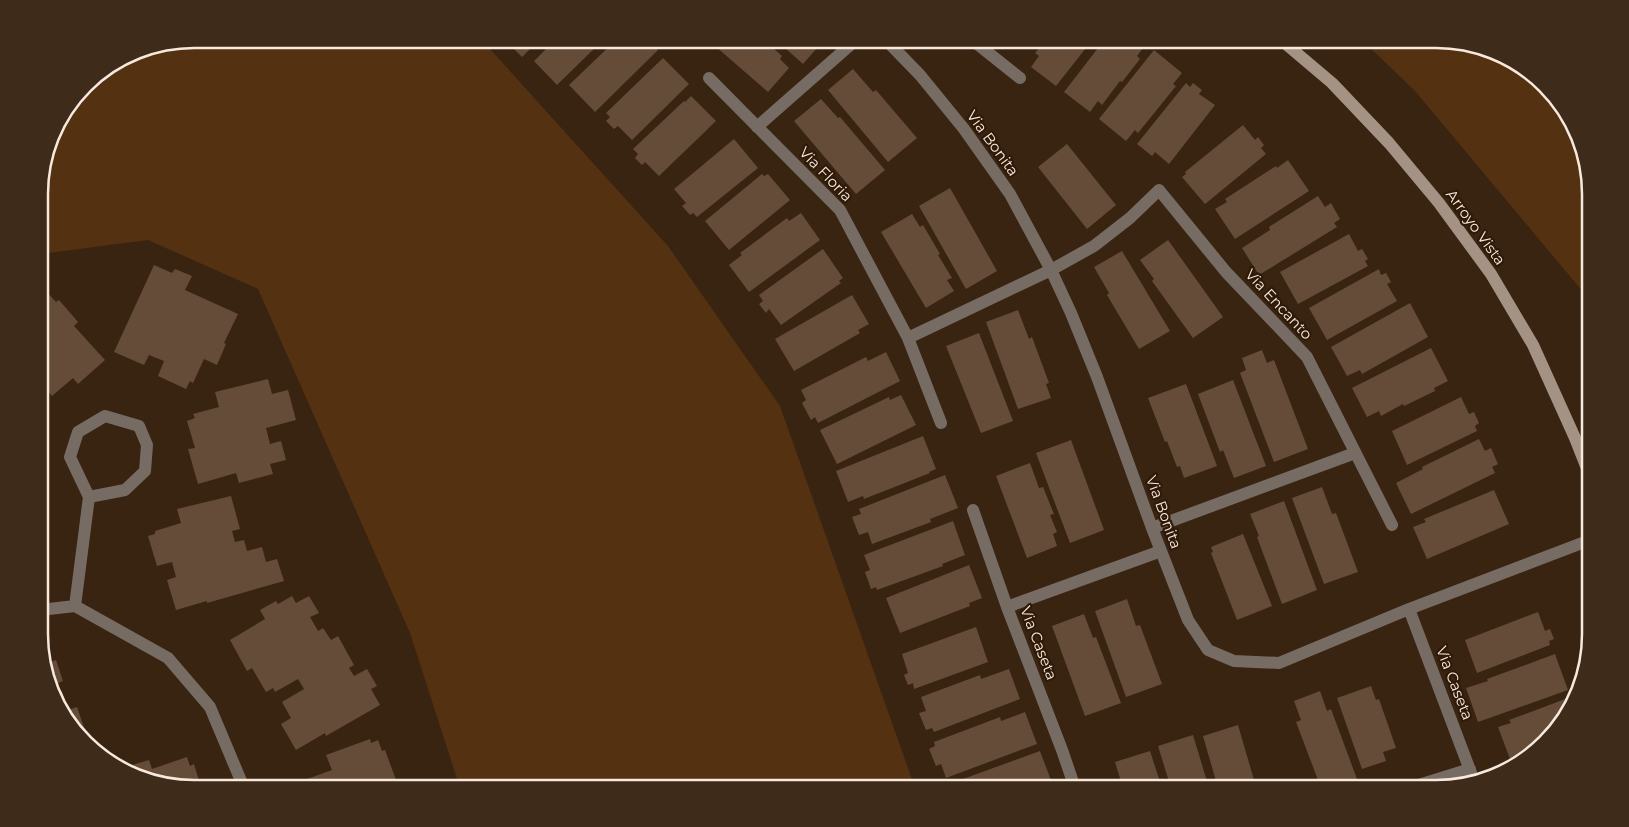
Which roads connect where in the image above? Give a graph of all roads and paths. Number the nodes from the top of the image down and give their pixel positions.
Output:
1 (847, 48) edge
2 (894, 48) edge
3 (982, 48) edge
4 (1291, 48) edge
5 (709, 78) dead end
6 (1020, 78) dead end
7 (757, 127) junction
8 (1051, 270) junction
9 (908, 338) junction
10 (941, 423) dead end
11 (1355, 453) junction
12 (1581, 453) edge
13 (89, 497) junction
14 (973, 510) dead end
15 (1392, 526) dead end
16 (1152, 528) junction
17 (1581, 543) edge
18 (1161, 551) junction
19 (75, 606) junction
20 (1007, 607) junction
21 (48, 609) edge
22 (1409, 609) junction
23 (1472, 774) edge
24 (1454, 778) edge
25 (1072, 779) edge
26 (241, 780) edge

1 - 7 street
2 - 8 street, Via Bonita
3 - 6 street
4 - 12 street, Arroyo Vista
5 - 7 street, Via Floria
7 - 9 street, Via Floria
8 - 9 street
8 - 11 street, Via Encanto
8 - 16 street, Via Bonita
9 - 10 street, Via Floria
11 - 15 street, Via Encanto
11 - 16 street
13 - 13 street
13 - 19 street
14 - 20 street, Via Caseta
16 - 18 street, Via Bonita
17 - 22 street, Via Bonita
18 - 20 street
18 - 22 street, Via Bonita
19 - 21 street
19 - 26 street
20 - 25 street, Via Caseta
22 - 23 street, Via Caseta
23 - 24 street, Via Caseta

